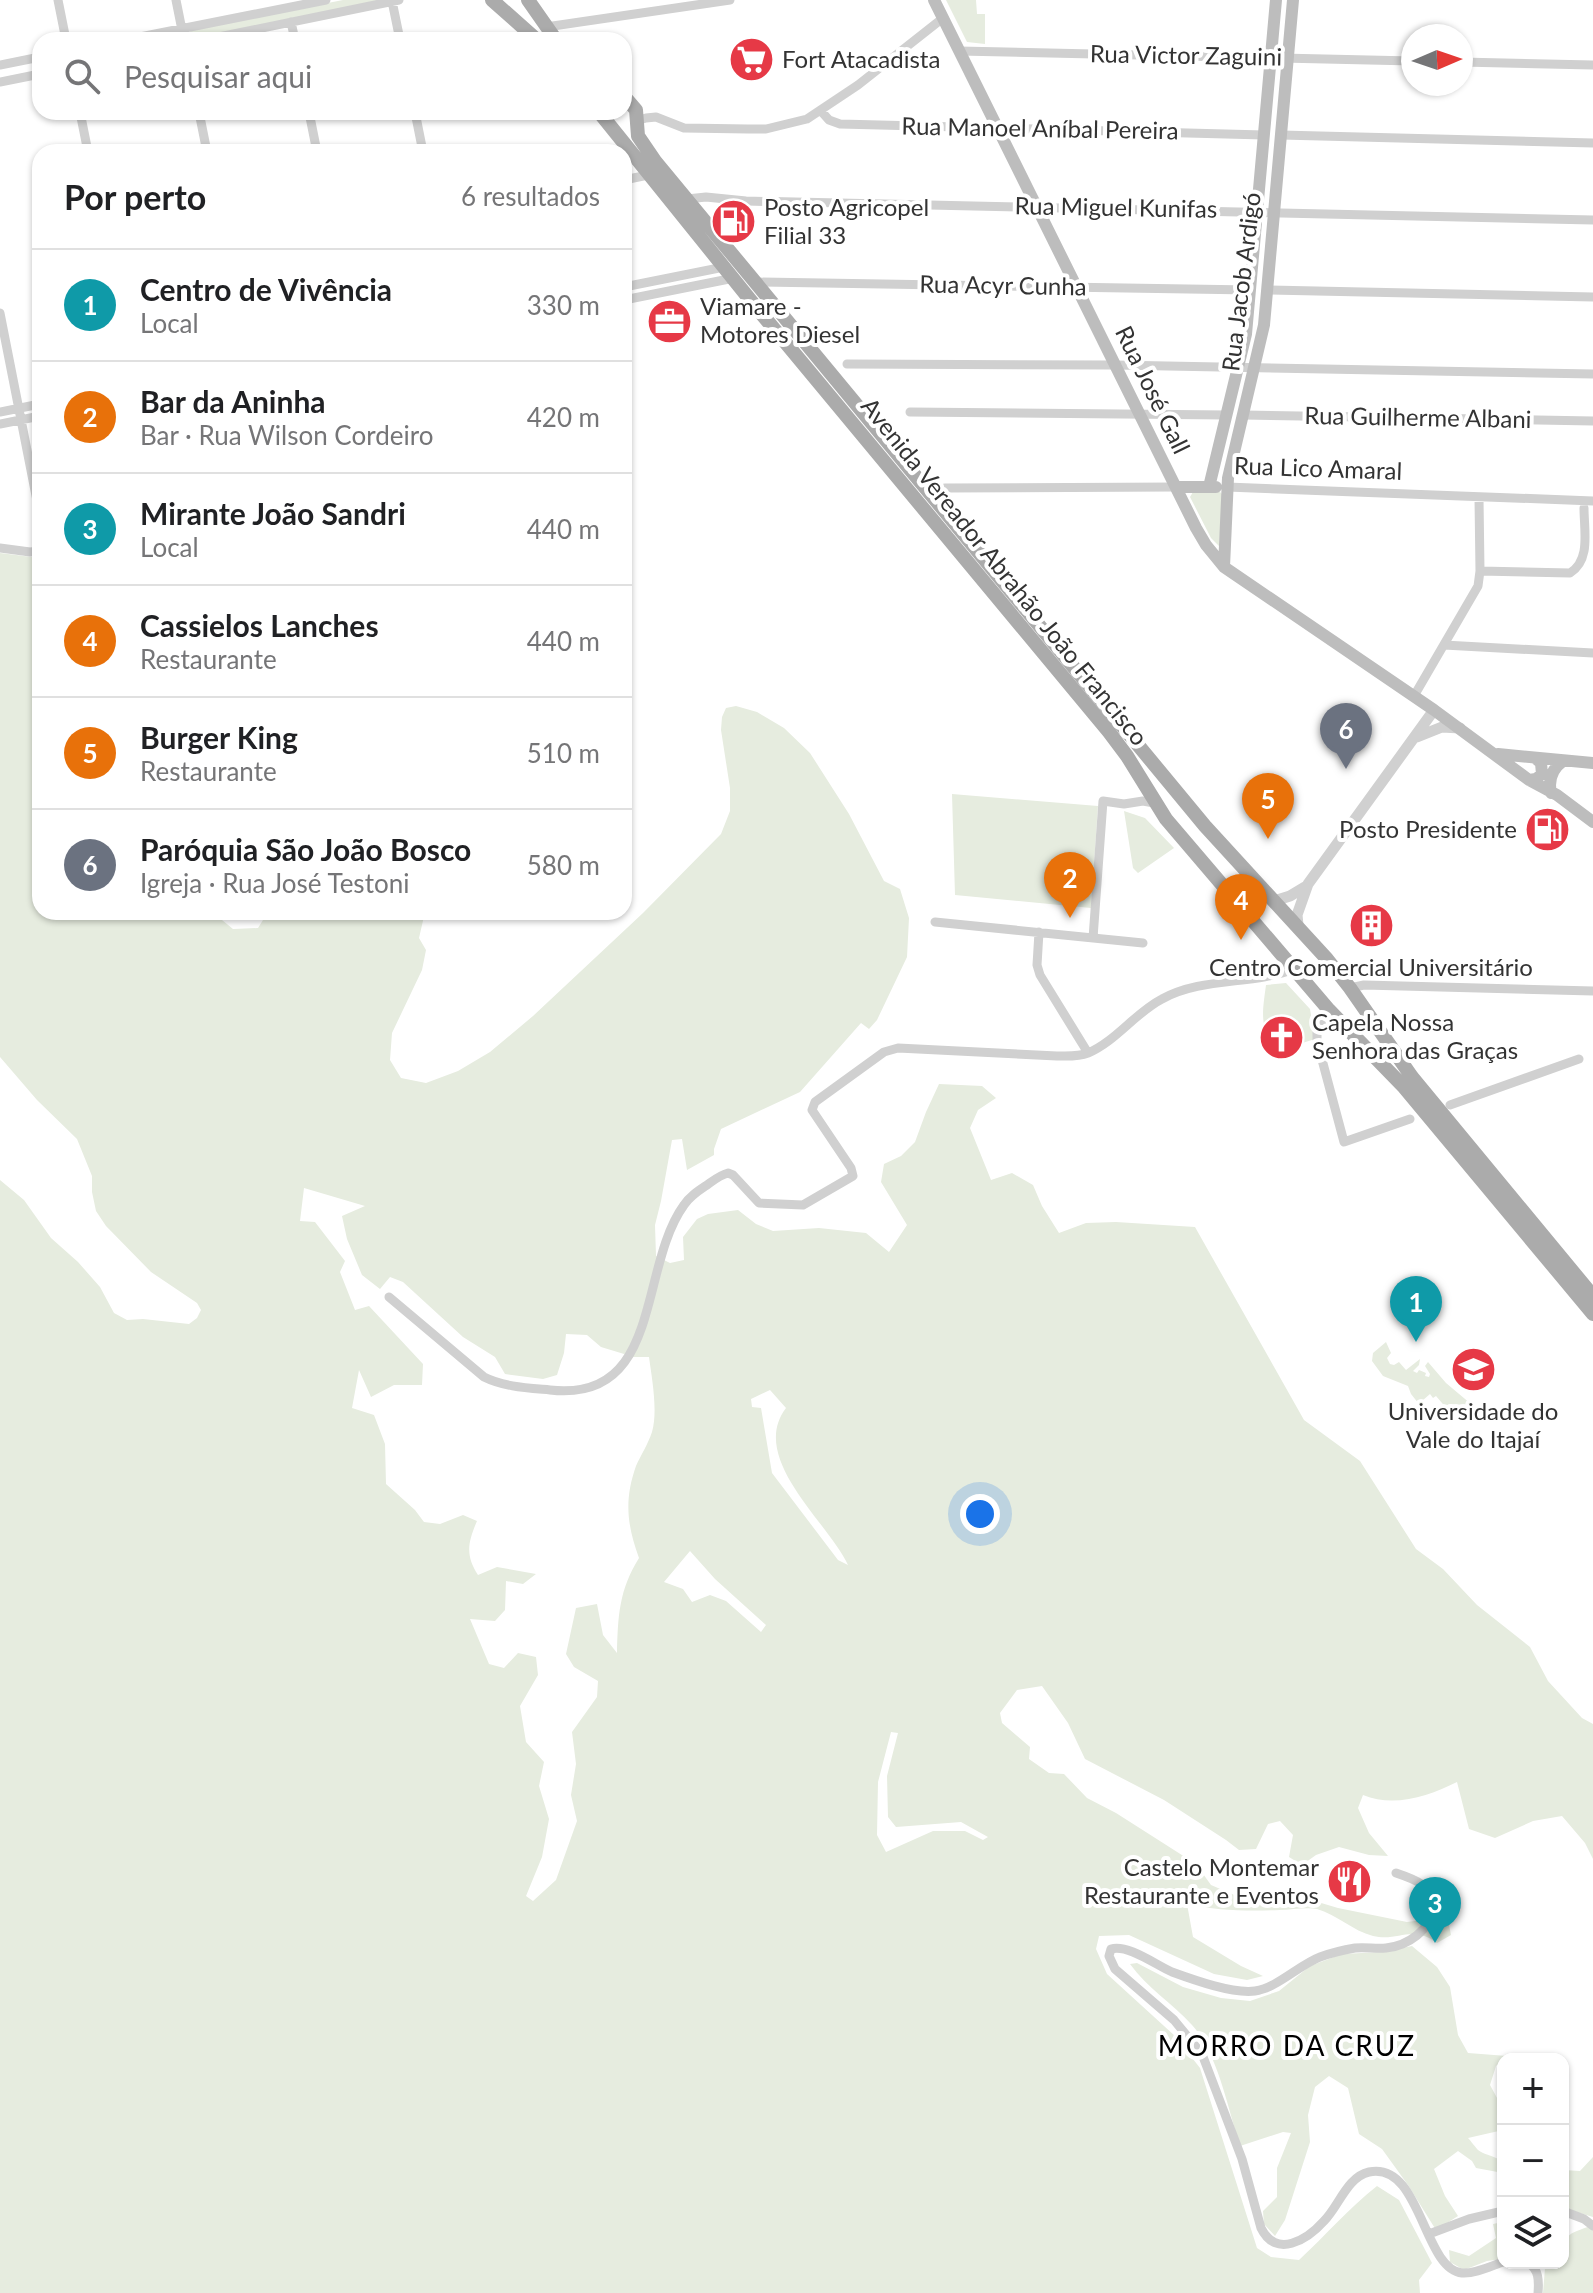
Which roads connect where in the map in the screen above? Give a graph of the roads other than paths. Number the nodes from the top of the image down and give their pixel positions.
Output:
1 (58, 0) edge
2 (176, 0) edge
3 (326, 0) edge
4 (492, 0) edge
5 (528, 0) edge
6 (730, 0) edge
7 (934, 0) edge
8 (1276, 0) edge
9 (1293, 0) edge
10 (396, 1) edge
11 (309, 2) edge
12 (943, 18) junction
13 (291, 22) junction
14 (546, 27) junction
15 (182, 29) junction
16 (64, 32) edge
17 (166, 32) edge
18 (183, 32) edge
19 (243, 32) edge
20 (293, 32) edge
21 (399, 32) edge
22 (528, 32) edge
23 (550, 32) edge
24 (959, 51) junction
25 (1271, 58) junction
26 (32, 59) edge
27 (1288, 59) junction
28 (1401, 61) edge
29 (1473, 62) edge
30 (0, 65) edge
31 (1593, 65) edge
32 (32, 76) edge
33 (0, 82) edge
34 (632, 104) edge
35 (821, 111) junction
36 (82, 120) edge
37 (201, 120) edge
38 (311, 120) edge
39 (417, 120) edge
40 (605, 120) edge
41 (609, 120) edge
42 (636, 121) junction
43 (998, 128) junction
44 (1264, 135) junction
45 (1281, 135) junction
46 (1593, 143) edge
47 (86, 144) edge
48 (205, 144) edge
49 (315, 144) edge
50 (421, 144) edge
51 (624, 144) edge
52 (632, 154) edge
53 (648, 175) junction
54 (632, 178) edge
55 (687, 199) junction
56 (1037, 207) junction
57 (1258, 212) junction
58 (1274, 212) junction
59 (1593, 220) edge
60 (729, 272) junction
61 (659, 280) junction
62 (756, 282) junction
63 (632, 285) edge
64 (1077, 287) junction
65 (1251, 290) junction
66 (1267, 290) junction
67 (662, 292) junction
68 (1593, 297) edge
69 (632, 298) edge
70 (0, 313) edge
71 (847, 364) dead end
72 (1115, 365) junction
73 (1239, 367) junction
74 (1255, 368) junction
75 (1593, 374) edge
76 (32, 406) edge
77 (19, 408) junction
78 (0, 412) edge
79 (910, 412) dead end
80 (1139, 413) junction
81 (1227, 415) junction
82 (1243, 415) junction
83 (32, 418) edge
84 (21, 420) junction
85 (1593, 421) edge
86 (0, 424) edge
87 (32, 476) edge
88 (1176, 487) junction
89 (1209, 487) junction
90 (1227, 487) junction
91 (945, 488) dead end
92 (1479, 498) junction
93 (1593, 501) edge
94 (1584, 508) dead end
95 (0, 548) edge
96 (32, 552) edge
97 (1224, 567) junction
98 (1480, 571) junction
99 (1444, 645) junction
100 (1593, 653) edge
101 (1414, 696) junction
102 (1434, 710) junction
103 (1460, 728) junction
104 (1417, 737) junction
105 (1495, 754) junction
106 (1535, 758) junction
107 (1563, 761) junction
108 (1593, 763) edge
109 (1529, 780) junction
110 (1551, 793) junction
111 (1154, 803) junction
112 (1186, 803) junction
113 (1593, 822) edge
114 (1308, 884) junction
115 (1274, 901) junction
116 (935, 922) dead end
117 (1298, 925) junction
118 (1039, 932) junction
119 (1093, 938) junction
120 (1143, 943) dead end
121 (1294, 969) junction
122 (1350, 988) junction
123 (1593, 991) edge
124 (1329, 1010) junction
125 (1088, 1053) junction
126 (1579, 1059) dead end
127 (1450, 1105) dead end
128 (1410, 1119) dead end
129 (1593, 1296) edge
130 (389, 1297) dead end
131 (1593, 1314) edge
132 (1396, 1873) dead end
133 (1497, 2212) edge
134 (1569, 2213) edge
135 (1593, 2226) edge
136 (1429, 2234) junction
137 (1497, 2264) edge
138 (1535, 2269) edge
139 (1538, 2293) edge

1 - 16 street
2 - 15 street
3 - 11 street
4 - 22 main road
5 - 14 main road
6 - 14 street
7 - 12 main road, Rua José Gall
8 - 25 main road, Rua Jacob Ardigó
9 - 27 main road, Rua Jacob Ardigó
10 - 13 street
10 - 21 street
11 - 15 street
12 - 24 main road, Rua José Gall
12 - 35 street
13 - 19 street
13 - 20 street
14 - 23 main road
15 - 17 street
15 - 18 street
24 - 25 street, Rua Victor Zaguini
24 - 43 main road, Rua José Gall
25 - 27 street, Rua Victor Zaguini
25 - 44 main road, Rua Jacob Ardigó
26 - 30 street
27 - 28 street, Rua Victor Zaguini
27 - 45 main road, Rua Jacob Ardigó
29 - 31 street
32 - 33 street
34 - 42 main road, Avenida Vereador Abrahão João Francisco
35 - 42 street
35 - 43 street, Rua Manoel Aníbal Pereira
36 - 47 street
37 - 48 street
38 - 49 street
39 - 50 street
40 - 51 main road, Avenida Vereador Abrahão João Francisco
41 - 42 main road
42 - 55 main road, Avenida Vereador Abrahão João Francisco
43 - 44 street, Rua Manoel Aníbal Pereira
43 - 56 main road, Rua José Gall
44 - 57 main road, Rua Jacob Ardigó
45 - 46 street
45 - 58 main road, Rua Jacob Ardigó
52 - 53 main road, Avenida Vereador Abrahão João Francisco
53 - 54 street
53 - 60 main road, Avenida Vereador Abrahão João Francisco
55 - 56 street, Rua Miguel Kunifas
55 - 62 main road, Avenida Vereador Abrahão João Francisco
56 - 57 street, Rua Miguel Kunifas
56 - 64 main road, Rua José Gall
57 - 58 street, Rua Miguel Kunifas
57 - 65 main road, Rua Jacob Ardigó
58 - 59 street, Rua Miguel Kunifas
58 - 66 main road, Rua Jacob Ardigó
60 - 61 street
60 - 67 street
60 - 111 main road, Avenida Vereador Abrahão João Francisco
61 - 63 street
61 - 67 street
62 - 64 street, Rua Acyr Cunha
62 - 112 main road, Avenida Vereador Abrahão João Francisco
64 - 65 street, Rua Acyr Cunha
64 - 72 main road, Rua José Gall
65 - 73 main road, Rua Jacob Ardigó
66 - 68 street
66 - 74 main road, Rua Jacob Ardigó
67 - 69 street
70 - 77 street
71 - 72 street
72 - 73 street
72 - 80 main road, Rua José Gall
73 - 74 street
73 - 81 main road, Rua Jacob Ardigó
74 - 75 street
74 - 82 main road, Rua Jacob Ardigó
76 - 77 street
77 - 78 street
77 - 84 street
79 - 80 street
80 - 81 street
80 - 88 main road, Rua José Gall
81 - 89 main road, Rua Jacob Ardigó
82 - 85 street, Rua Guilherme Albani
82 - 90 main road, Rua Jacob Ardigó
83 - 84 street
84 - 86 street
84 - 87 street
88 - 89 main road, Rua Lico Amaral
88 - 91 street, Rua Lico Amaral
88 - 97 main road, Rua José Gall
89 - 90 main road, Rua Lico Amaral
90 - 92 street, Rua Lico Amaral
90 - 97 main road, Rua Jacob Ardigó
92 - 93 street, Rua Lico Amaral
92 - 98 street
94 - 98 street
95 - 96 street
97 - 101 main road, Rua José Gall
98 - 99 street
99 - 100 street
99 - 101 street
101 - 102 main road, Rua José Gall
102 - 103 main road, Rua José Gall
102 - 104 street
103 - 104 street
103 - 105 main road, Rua José Gall
104 - 114 street
105 - 106 main road
105 - 109 main road, Rua José Gall
106 - 107 main road
106 - 109 main road
107 - 108 main road
107 - 110 main road
109 - 110 main road, Rua José Gall
110 - 113 main road, Rua José Gall
111 - 112 main road
111 - 119 street
111 - 121 main road, Avenida Vereador Abrahão João Francisco
112 - 115 main road, Avenida Vereador Abrahão João Francisco
114 - 115 street
114 - 117 street
115 - 117 main road, Avenida Vereador Abrahão João Francisco
116 - 118 street
117 - 122 main road, Avenida Vereador Abrahão João Francisco
118 - 119 street
118 - 125 street
119 - 120 street
121 - 124 main road, Avenida Vereador Abrahão João Francisco
121 - 125 street
122 - 123 street
122 - 124 main road
122 - 129 main road, Avenida Vereador Abrahão João Francisco
124 - 128 street
124 - 131 main road, Avenida Vereador Abrahão João Francisco
125 - 130 street
126 - 127 street
132 - 136 street
133 - 136 street
134 - 135 street
136 - 137 street
138 - 139 street

